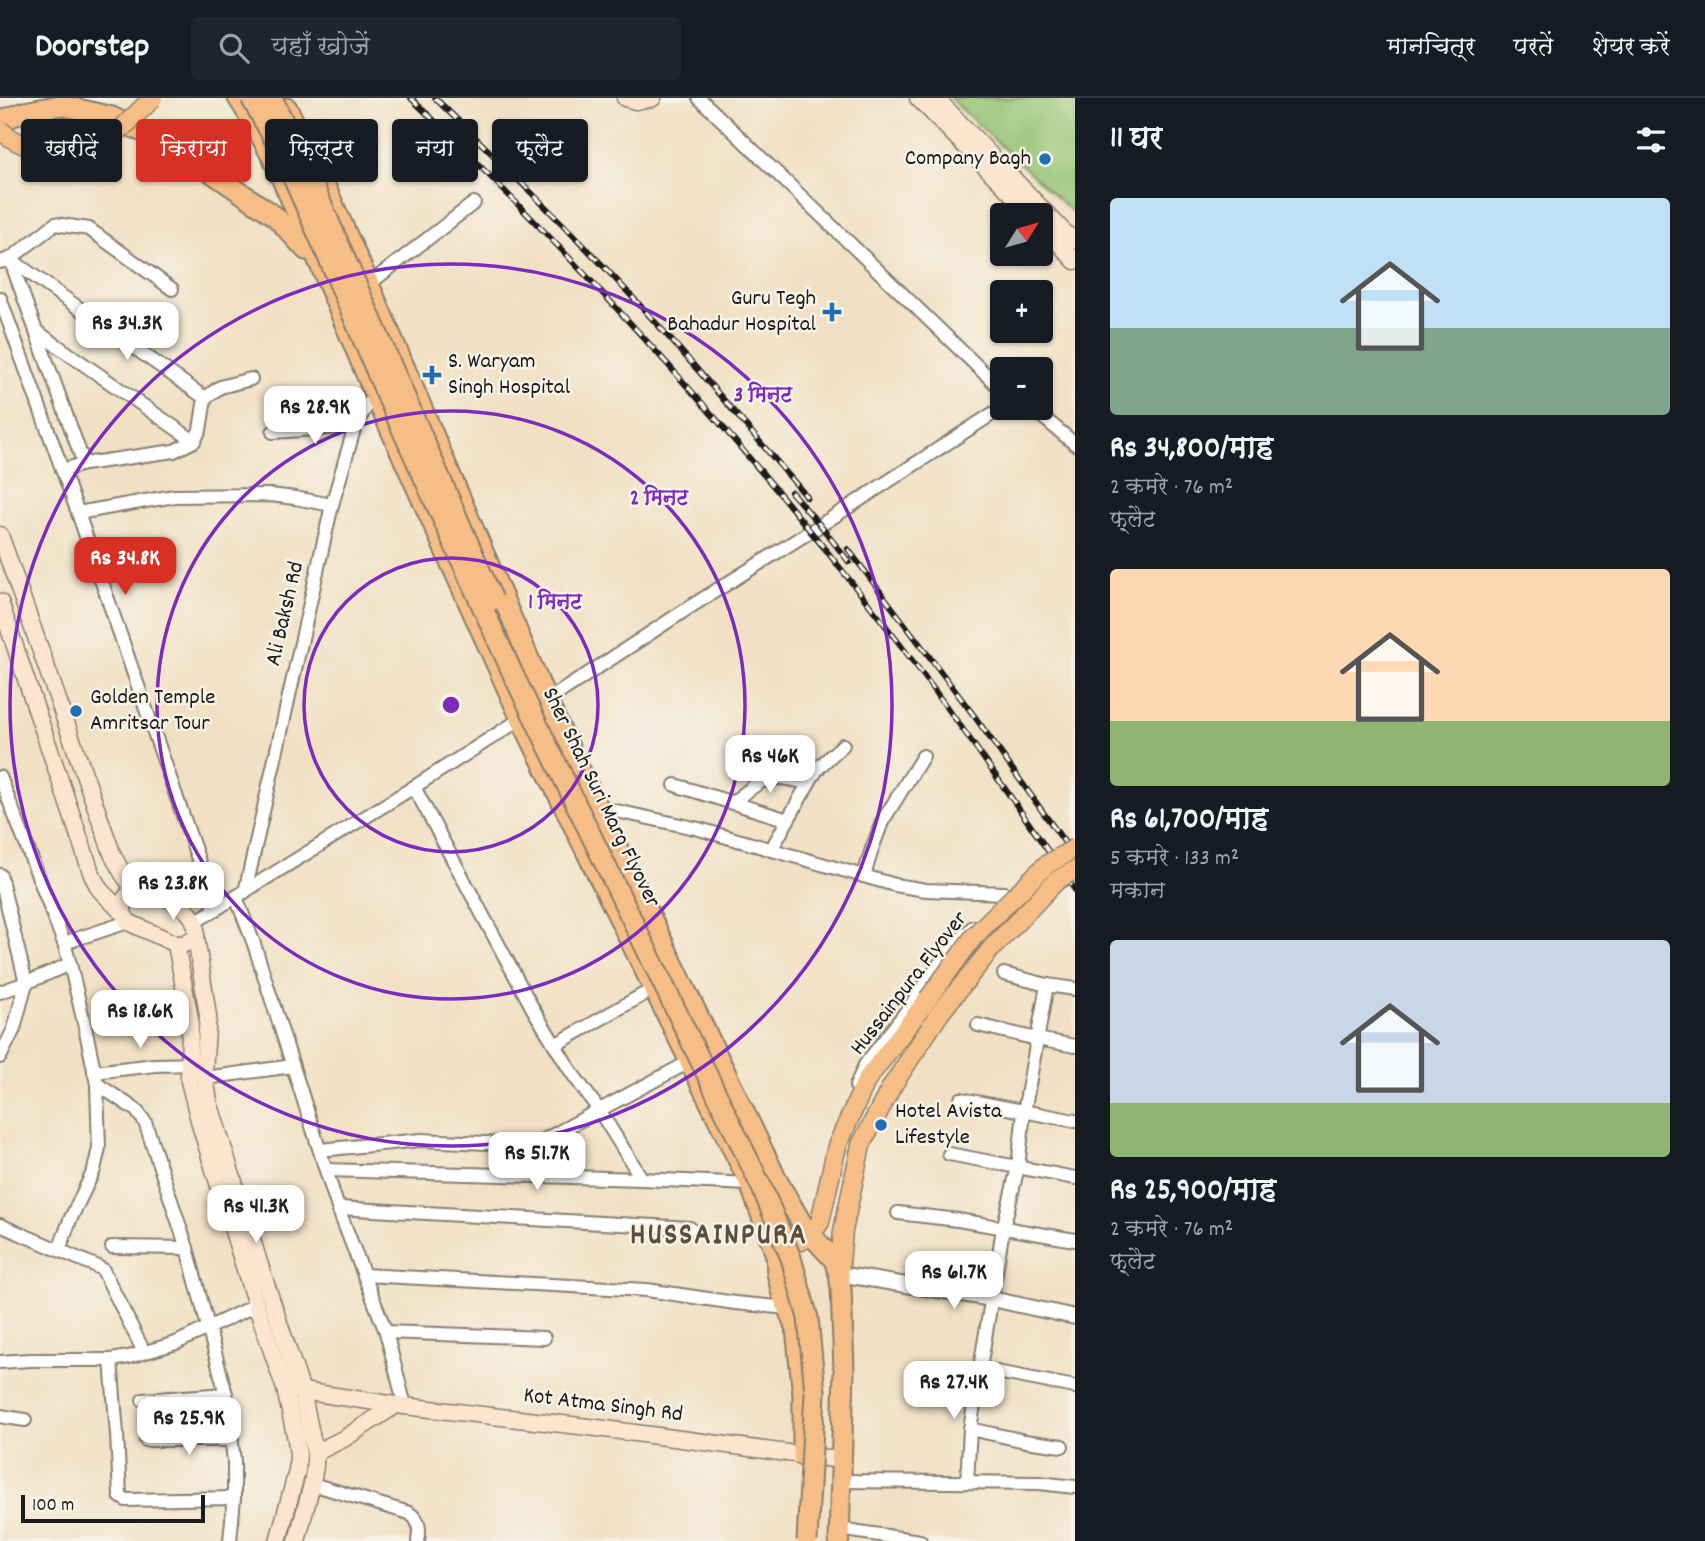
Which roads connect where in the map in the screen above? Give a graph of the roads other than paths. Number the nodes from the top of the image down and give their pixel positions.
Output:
1 (153, 98) edge
2 (238, 98) edge
3 (251, 98) edge
4 (272, 98) edge
5 (281, 98) edge
6 (625, 98) edge
7 (653, 98) edge
8 (699, 98) edge
9 (918, 98) edge
10 (936, 98) edge
11 (0, 121) edge
12 (0, 130) edge
13 (474, 203) dead end
14 (1020, 203) edge
15 (1054, 238) edge
16 (1075, 240) edge
17 (5, 260) edge
18 (1075, 261) edge
19 (321, 267) junction
20 (369, 284) junction
21 (173, 289) dead end
22 (0, 298) edge
23 (36, 331) junction
24 (401, 359) junction
25 (990, 378) edge
26 (251, 379) dead end
27 (374, 393) junction
28 (205, 398) junction
29 (990, 415) edge
30 (1046, 420) edge
31 (355, 426) junction
32 (273, 432) dead end
33 (194, 441) junction
34 (1075, 444) edge
35 (84, 464) junction
36 (62, 470) junction
37 (332, 505) junction
38 (78, 513) junction
39 (0, 535) edge
40 (0, 603) edge
41 (547, 701) junction
42 (521, 719) junction
43 (843, 745) dead end
44 (923, 756) dead end
45 (0, 777) edge
46 (808, 783) junction
47 (675, 785) dead end
48 (414, 787) junction
49 (732, 803) junction
50 (598, 807) junction
51 (6, 808) edge
52 (788, 820) junction
53 (1075, 848) edge
54 (771, 850) junction
55 (1075, 870) edge
56 (0, 875) edge
57 (864, 876) junction
58 (133, 888) junction
59 (241, 895) junction
60 (215, 908) junction
61 (126, 917) junction
62 (195, 929) junction
63 (64, 943) junction
64 (176, 944) junction
65 (70, 964) junction
66 (1004, 974) dead end
67 (26, 983) junction
68 (1047, 985) junction
69 (653, 989) junction
70 (1075, 989) edge
71 (0, 992) edge
72 (978, 1025) dead end
73 (1037, 1040) junction
74 (555, 1045) junction
75 (1075, 1046) edge
76 (0, 1057) edge
77 (689, 1062) junction
78 (293, 1066) junction
79 (199, 1068) junction
80 (95, 1078) junction
81 (961, 1099) dead end
82 (599, 1110) junction
83 (1024, 1112) junction
84 (1075, 1121) edge
85 (320, 1150) junction
86 (949, 1154) dead end
87 (1018, 1167) junction
88 (326, 1170) junction
89 (1075, 1178) edge
90 (642, 1179) junction
91 (829, 1181) junction
92 (750, 1184) junction
93 (338, 1208) junction
94 (898, 1213) dead end
95 (0, 1225) edge
96 (690, 1227) dead end
97 (1003, 1229) junction
98 (811, 1240) junction
99 (1075, 1240) edge
100 (112, 1247) dead end
101 (187, 1248) junction
102 (59, 1250) junction
103 (776, 1255) junction
104 (364, 1275) junction
105 (839, 1275) junction
106 (992, 1299) junction
107 (256, 1305) junction
108 (788, 1308) junction
109 (1075, 1317) edge
110 (842, 1320) junction
111 (209, 1328) junction
112 (796, 1329) junction
113 (386, 1332) junction
114 (544, 1338) dead end
115 (144, 1352) junction
116 (111, 1360) junction
117 (0, 1362) edge
118 (981, 1369) junction
119 (1075, 1387) edge
120 (285, 1390) junction
121 (303, 1391) junction
122 (226, 1394) junction
123 (143, 1400) dead end
124 (401, 1405) junction
125 (0, 1416) edge
126 (24, 1420) dead end
127 (970, 1429) junction
128 (146, 1440) dead end
129 (232, 1440) junction
130 (1062, 1446) dead end
131 (315, 1453) junction
132 (803, 1455) junction
133 (841, 1460) junction
134 (840, 1480) junction
135 (967, 1482) junction
136 (312, 1484) junction
137 (1075, 1487) edge
138 (234, 1497) junction
139 (839, 1535) edge
140 (896, 1539) edge
141 (230, 1541) edge
142 (278, 1541) edge
143 (297, 1541) edge
144 (418, 1541) edge
145 (798, 1541) edge
146 (807, 1541) edge
147 (820, 1541) edge
148 (920, 1541) edge

1 - 12 main road, bridge
2 - 19 highway
3 - 146 highway, Sher Shah Suri Marg Flyover, bridge
4 - 147 highway, Sher Shah Suri Marg Flyover, bridge
5 - 20 highway
6 - 7 main road
8 - 25 street
9 - 14 main road
10 - 16 main road
11 - 19 highway
13 - 20 street
15 - 18 main road
17 - 21 street
17 - 23 street
17 - 28 street
19 - 27 highway
20 - 24 highway
22 - 36 street
23 - 33 street
23 - 35 street
24 - 27 street, Ali Baksh Rd
24 - 41 highway
26 - 28 street
27 - 31 street, Ali Baksh Rd
27 - 42 highway
28 - 33 street
29 - 41 street
30 - 34 street
31 - 32 street
31 - 37 street, Ali Baksh Rd
33 - 35 street
35 - 36 street
36 - 38 street
37 - 38 street
37 - 59 street, Ali Baksh Rd
38 - 60 street
39 - 58 main road
40 - 61 main road
41 - 42 street
41 - 50 highway
42 - 48 street
42 - 69 highway
43 - 46 street
44 - 57 street
45 - 51 street
46 - 49 street
46 - 52 street
47 - 49 street
48 - 59 street
48 - 74 street
49 - 52 street
50 - 54 street
50 - 98 highway
51 - 63 street
52 - 54 street
53 - 91 main road, Hussainpura Flyover, bridge
54 - 57 street
55 - 105 main road, Hussainpura Flyover, bridge
56 - 67 street
57 - 91 street
58 - 61 main road
58 - 62 main road
59 - 60 street
59 - 78 street
60 - 62 street
61 - 63 street
61 - 64 main road
62 - 64 main road
62 - 79 main road
63 - 65 street
64 - 79 main road
65 - 67 street
65 - 80 street
66 - 68 street
67 - 71 street
67 - 76 street
68 - 70 street
68 - 73 street
69 - 74 street
69 - 77 highway
72 - 73 street
73 - 75 street
73 - 83 street
74 - 82 street
77 - 82 street
77 - 92 highway
78 - 79 street
78 - 85 street
79 - 80 street
79 - 107 main road
79 - 121 main road
80 - 101 street
80 - 102 street
81 - 83 street
82 - 85 street
82 - 90 street
83 - 84 street
83 - 87 street
85 - 88 street
86 - 87 street
87 - 89 street
87 - 97 street
88 - 90 street
88 - 93 street
90 - 92 street
91 - 98 main road, Hussainpura Flyover
92 - 103 highway
93 - 96 street
93 - 104 street
94 - 97 street
95 - 102 street
97 - 99 street
97 - 106 street
98 - 103 highway
98 - 105 highway
100 - 101 street
101 - 111 street
102 - 115 street
103 - 108 highway
104 - 108 street
104 - 113 street
105 - 106 street
105 - 110 highway
106 - 109 street
106 - 118 street
107 - 111 street
107 - 120 main road
108 - 112 highway
110 - 112 highway
110 - 133 highway
111 - 115 street
111 - 122 street
112 - 132 highway
113 - 114 street
113 - 124 street
115 - 116 street
116 - 117 street
116 - 138 street
118 - 119 street
118 - 127 street
120 - 121 main road, Kot Atma Singh Rd
120 - 142 main road
121 - 124 main road, Kot Atma Singh Rd
121 - 131 main road
122 - 123 street
122 - 129 street
124 - 131 main road
124 - 132 main road, Kot Atma Singh Rd
125 - 126 street
127 - 130 street
127 - 135 street
128 - 129 street
129 - 138 street
131 - 136 main road
132 - 133 main road, Kot Atma Singh Rd
132 - 145 highway
133 - 134 highway
134 - 135 street
134 - 139 highway
135 - 137 street
136 - 143 main road
136 - 144 street
138 - 141 street
139 - 140 street
140 - 148 street

